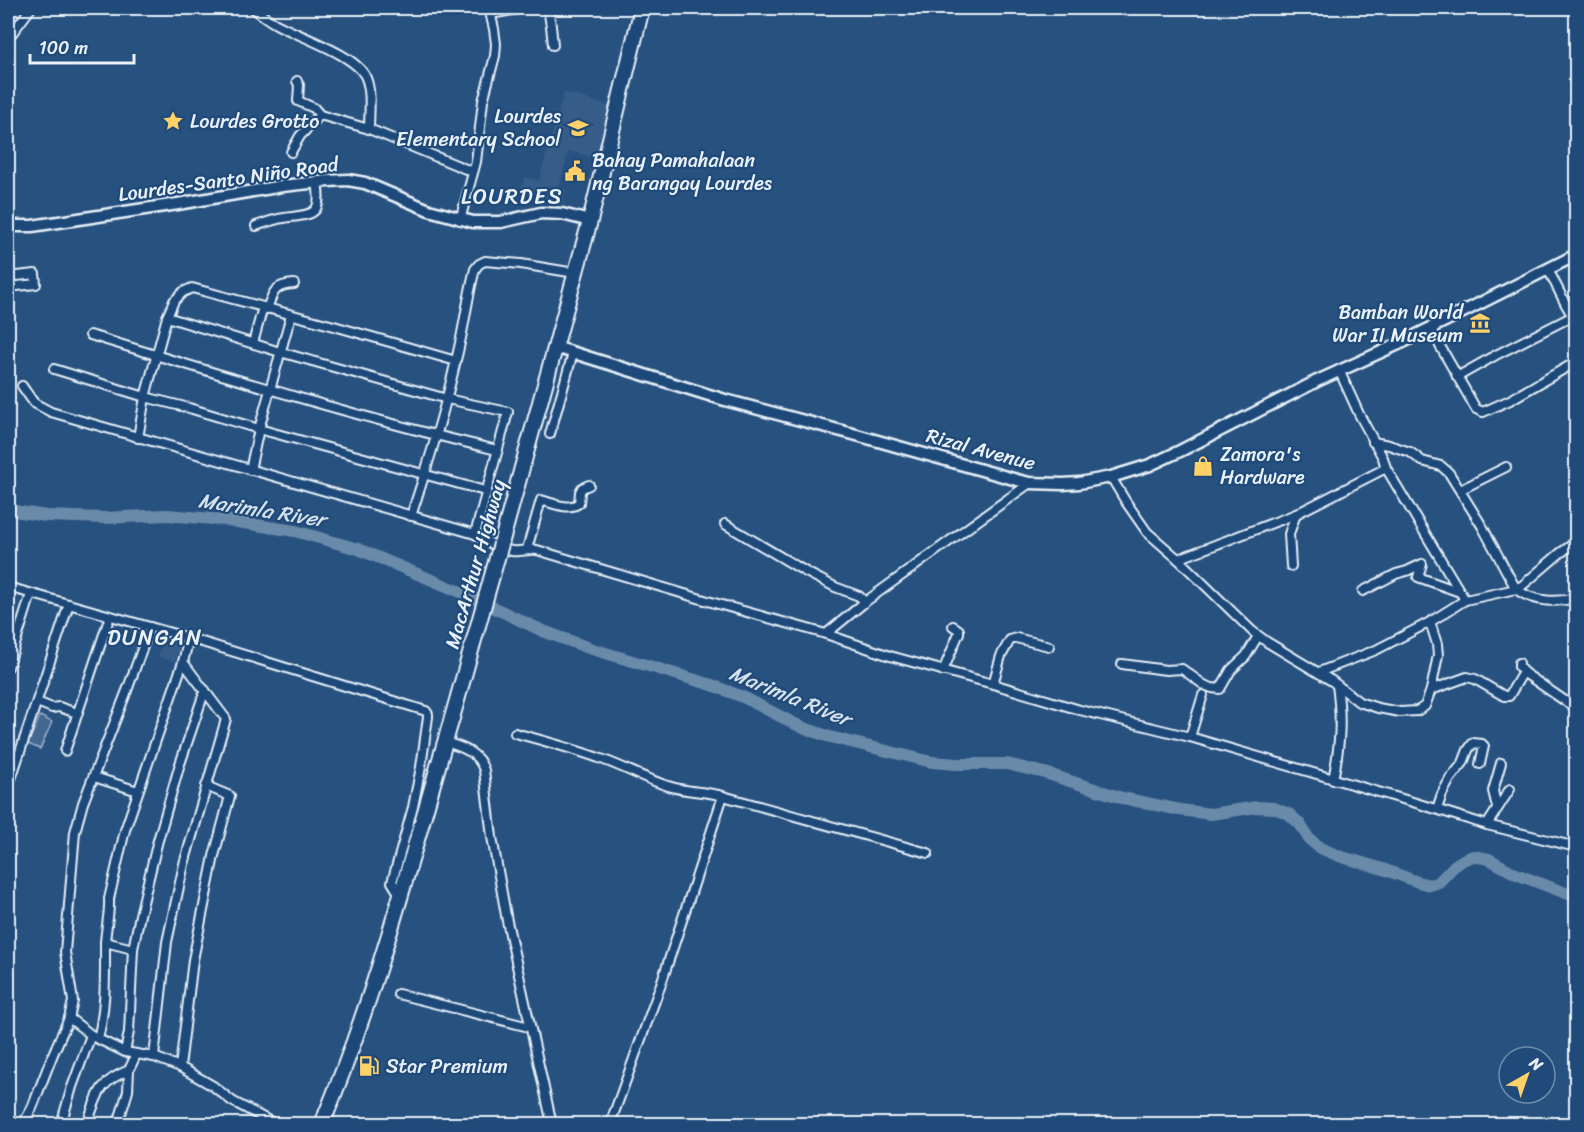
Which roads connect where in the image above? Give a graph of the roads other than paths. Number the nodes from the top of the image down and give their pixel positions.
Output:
1 (32, 8) edge
2 (253, 8) edge
3 (524, 8) edge
4 (548, 8) edge
5 (490, 11) edge
6 (640, 14) edge
7 (8, 37) edge
8 (553, 45) dead end
9 (297, 81) dead end
10 (320, 115) junction
11 (369, 129) junction
12 (291, 152) dead end
13 (473, 172) junction
14 (317, 182) junction
15 (459, 220) junction
16 (590, 221) junction
17 (8, 226) edge
18 (256, 226) dead end
19 (1576, 255) edge
20 (1548, 269) junction
21 (575, 273) junction
22 (8, 277) edge
23 (294, 284) dead end
24 (8, 287) edge
25 (265, 308) junction
26 (291, 315) junction
27 (167, 317) junction
28 (1575, 319) edge
29 (1431, 327) junction
30 (90, 335) dead end
31 (253, 344) junction
32 (555, 347) junction
33 (280, 352) junction
34 (573, 353) junction
35 (156, 355) junction
36 (456, 361) junction
37 (1576, 362) edge
38 (54, 369) dead end
39 (1339, 370) junction
40 (1457, 377) junction
41 (22, 386) dead end
42 (271, 389) junction
43 (145, 397) junction
44 (447, 399) junction
45 (259, 429) junction
46 (550, 434) dead end
47 (436, 435) junction
48 (138, 438) junction
49 (1373, 442) junction
50 (497, 450) junction
51 (1506, 467) dead end
52 (1386, 468) junction
53 (250, 470) junction
54 (425, 474) junction
55 (1111, 477) junction
56 (1030, 483) junction
57 (589, 485) dead end
58 (1460, 490) junction
59 (485, 491) junction
60 (1296, 514) junction
61 (411, 516) junction
62 (725, 524) dead end
63 (475, 534) junction
64 (1576, 542) edge
65 (526, 549) junction
66 (1178, 559) junction
67 (1291, 566) dead end
68 (8, 587) edge
69 (1516, 589) junction
70 (1363, 591) dead end
71 (1460, 592) junction
72 (32, 594) junction
73 (1576, 598) edge
74 (1465, 600) junction
75 (865, 602) junction
76 (69, 604) junction
77 (110, 616) junction
78 (1430, 622) junction
79 (953, 626) dead end
80 (150, 627) junction
81 (826, 634) junction
82 (1258, 636) junction
83 (189, 638) junction
84 (1049, 646) dead end
85 (183, 662) junction
86 (1519, 663) dead end
87 (1122, 664) dead end
88 (8, 667) edge
89 (943, 671) junction
90 (1319, 672) junction
91 (1523, 672) junction
92 (993, 684) junction
93 (1337, 685) junction
94 (205, 690) junction
95 (1431, 690) junction
96 (1203, 694) dead end
97 (37, 702) junction
98 (1576, 707) edge
99 (77, 713) junction
100 (516, 733) dead end
101 (1190, 738) junction
102 (445, 742) junction
103 (65, 751) dead end
104 (1501, 763) dead end
105 (1480, 764) dead end
106 (94, 777) junction
107 (1333, 780) junction
108 (206, 786) junction
109 (8, 788) edge
110 (1510, 789) dead end
111 (138, 791) junction
112 (723, 796) junction
113 (1497, 807) junction
114 (1437, 809) junction
115 (1487, 825) junction
116 (1576, 847) edge
117 (928, 853) dead end
118 (400, 896) junction
119 (105, 942) junction
120 (133, 949) junction
121 (398, 994) dead end
122 (69, 1018) junction
123 (529, 1027) junction
124 (91, 1035) junction
125 (99, 1040) junction
126 (125, 1052) junction
127 (136, 1055) junction
128 (154, 1057) junction
129 (180, 1067) junction
130 (129, 1070) junction
131 (23, 1125) edge
132 (61, 1125) edge
133 (87, 1125) edge
134 (118, 1125) edge
135 (274, 1125) edge
136 (322, 1125) edge
137 (552, 1125) edge
138 (610, 1125) edge

1 - 7 street
2 - 11 street
3 - 5 street
4 - 8 street
5 - 13 street
6 - 16 highway, MacArthur Highway
9 - 10 street
10 - 11 street
10 - 12 street
11 - 13 street
13 - 15 street
14 - 15 street, Lourdes-Santo Niño Road
14 - 17 street, Lourdes-Santo Niño Road
14 - 18 street
15 - 16 street, Lourdes-Santo Niño Road
16 - 21 highway, MacArthur Highway
19 - 20 street, Rizal Avenue
20 - 28 street
20 - 29 street, Rizal Avenue
21 - 32 highway, MacArthur Highway
21 - 36 street
22 - 24 street
23 - 25 street
25 - 26 street
25 - 27 street
25 - 31 street
26 - 33 street
26 - 36 street
27 - 31 street
27 - 35 street
28 - 40 street
29 - 39 street, Rizal Avenue
29 - 40 street
30 - 35 street
31 - 33 street
32 - 34 street, Rizal Avenue
32 - 102 highway, MacArthur Highway, bridge
33 - 42 street
33 - 44 street
34 - 46 street
34 - 56 street, Rizal Avenue
35 - 42 street
35 - 43 street
36 - 44 street
37 - 40 street
38 - 43 street
39 - 49 street
39 - 55 street, Rizal Avenue
41 - 48 street
42 - 45 street
42 - 47 street
43 - 45 street
43 - 48 street
44 - 47 street
44 - 50 street
45 - 53 street
45 - 54 street
47 - 50 street
47 - 54 street
48 - 53 street
49 - 52 street
49 - 58 street
50 - 59 street
51 - 58 street
52 - 60 street
52 - 71 street
53 - 61 street
54 - 59 street
54 - 61 street
55 - 56 street, Rizal Avenue
55 - 66 street
56 - 75 street
57 - 65 street
58 - 69 street
59 - 63 street
60 - 66 street
60 - 67 street
61 - 63 street
62 - 75 street
63 - 65 street
64 - 69 street
65 - 81 street
66 - 82 street
68 - 72 street
69 - 73 street
69 - 74 street
70 - 71 street
71 - 74 street
72 - 76 street
72 - 88 street
74 - 78 street
75 - 81 street
76 - 77 street
76 - 97 street
77 - 80 street
77 - 99 street
78 - 90 street
78 - 95 street
79 - 89 street
80 - 83 street
80 - 106 street
81 - 89 street
82 - 87 street
82 - 90 street
83 - 85 street
83 - 118 street
84 - 92 street
85 - 94 street
85 - 111 street
86 - 91 street
89 - 92 street
90 - 93 street
91 - 95 street
91 - 98 street
92 - 101 street
93 - 95 street
93 - 107 street
94 - 108 street
94 - 120 street
96 - 101 street
97 - 99 street
97 - 109 street
99 - 103 street
100 - 112 street
101 - 107 street
102 - 118 highway, MacArthur Highway
102 - 123 street
104 - 113 street
105 - 114 street
106 - 111 street
106 - 122 street
107 - 114 street
108 - 128 street
108 - 129 street
110 - 113 street
111 - 119 street
112 - 117 street
112 - 138 street
113 - 115 street
114 - 115 street
115 - 116 street
118 - 136 highway, MacArthur Highway
119 - 120 street
119 - 125 street
120 - 126 street
121 - 123 street
122 - 124 street
122 - 131 street
123 - 137 street
124 - 125 street
124 - 132 street
125 - 126 street
126 - 127 street
127 - 128 street
127 - 130 street
128 - 129 street
129 - 135 street
130 - 133 street
130 - 134 street

